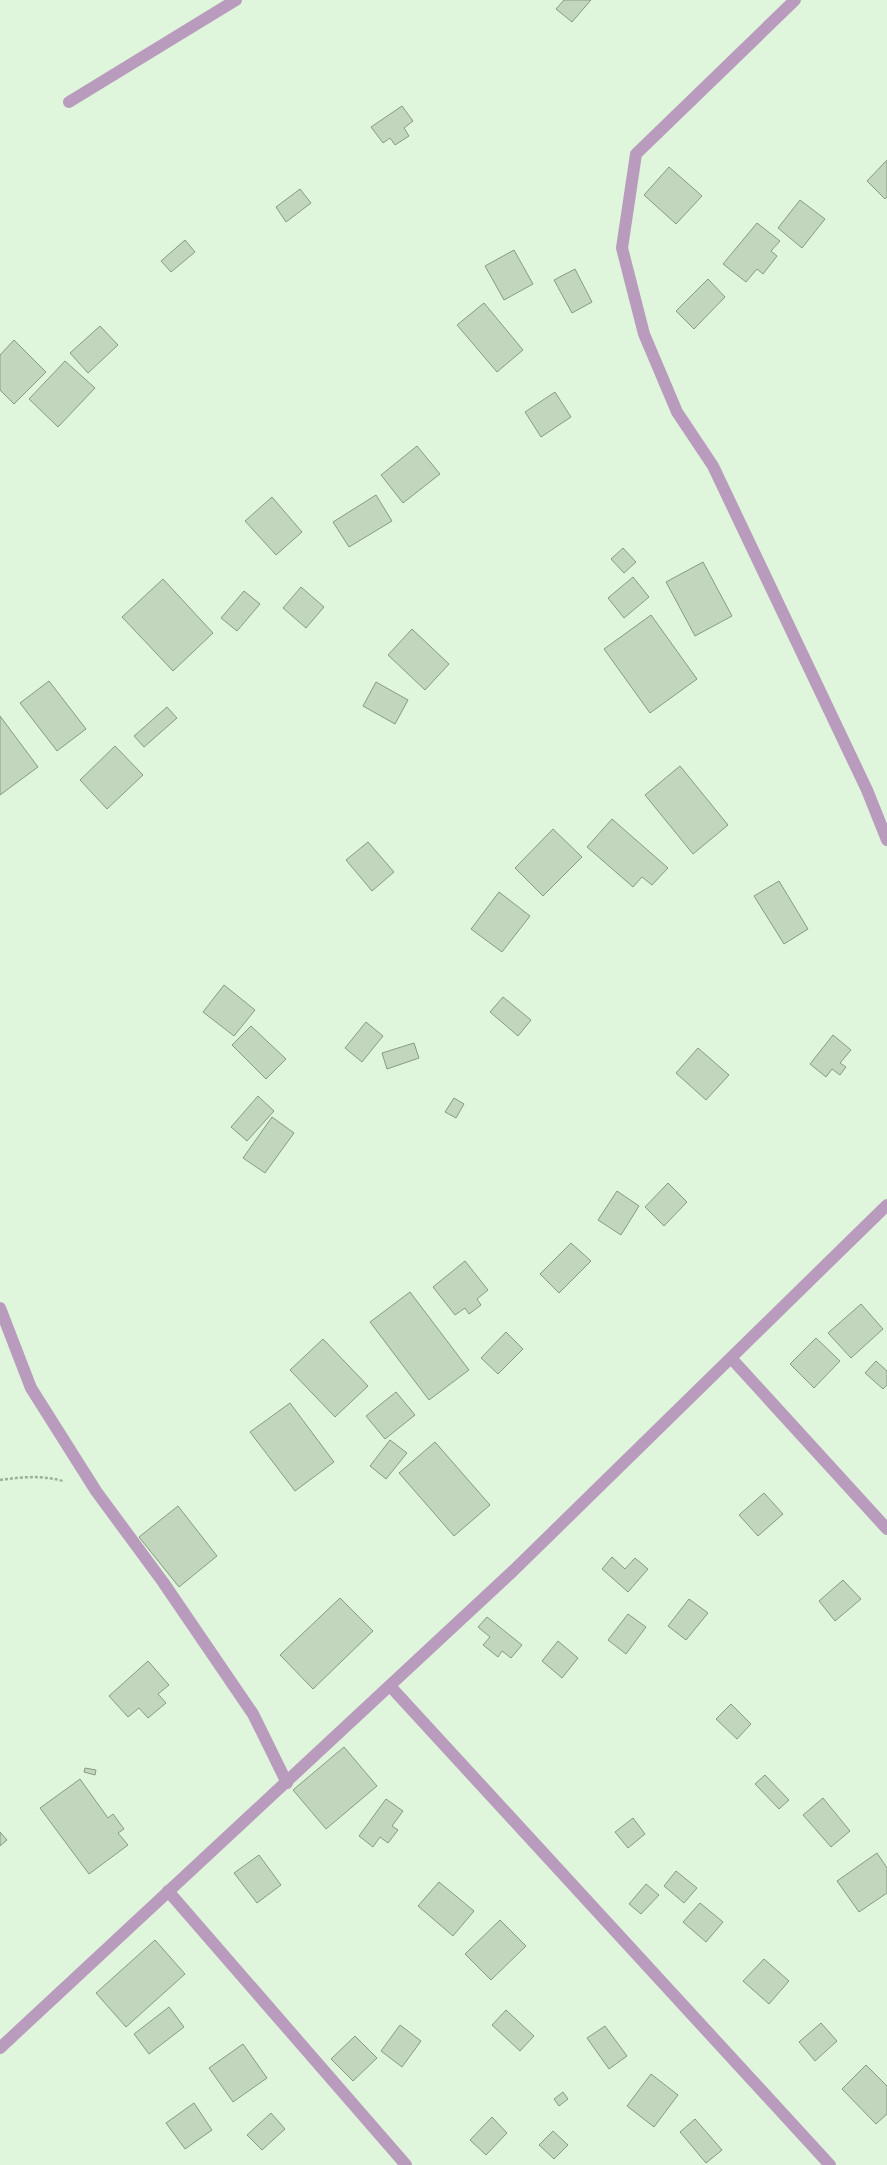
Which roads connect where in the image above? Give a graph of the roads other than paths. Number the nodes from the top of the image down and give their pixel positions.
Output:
1 (236, 0) edge
2 (796, 0) edge
3 (69, 102) dead end
4 (887, 840) edge
5 (887, 1205) edge
6 (0, 1308) edge
7 (731, 1358) junction
8 (887, 1529) edge
9 (390, 1686) junction
10 (287, 1783) junction
11 (168, 1891) junction
12 (0, 2048) edge
13 (406, 2165) edge
14 (830, 2165) edge

1 - 3 street
2 - 4 street
5 - 7 street
6 - 10 street
7 - 8 street
7 - 9 street
9 - 10 street
9 - 14 street
10 - 11 street
11 - 12 street
11 - 13 street

